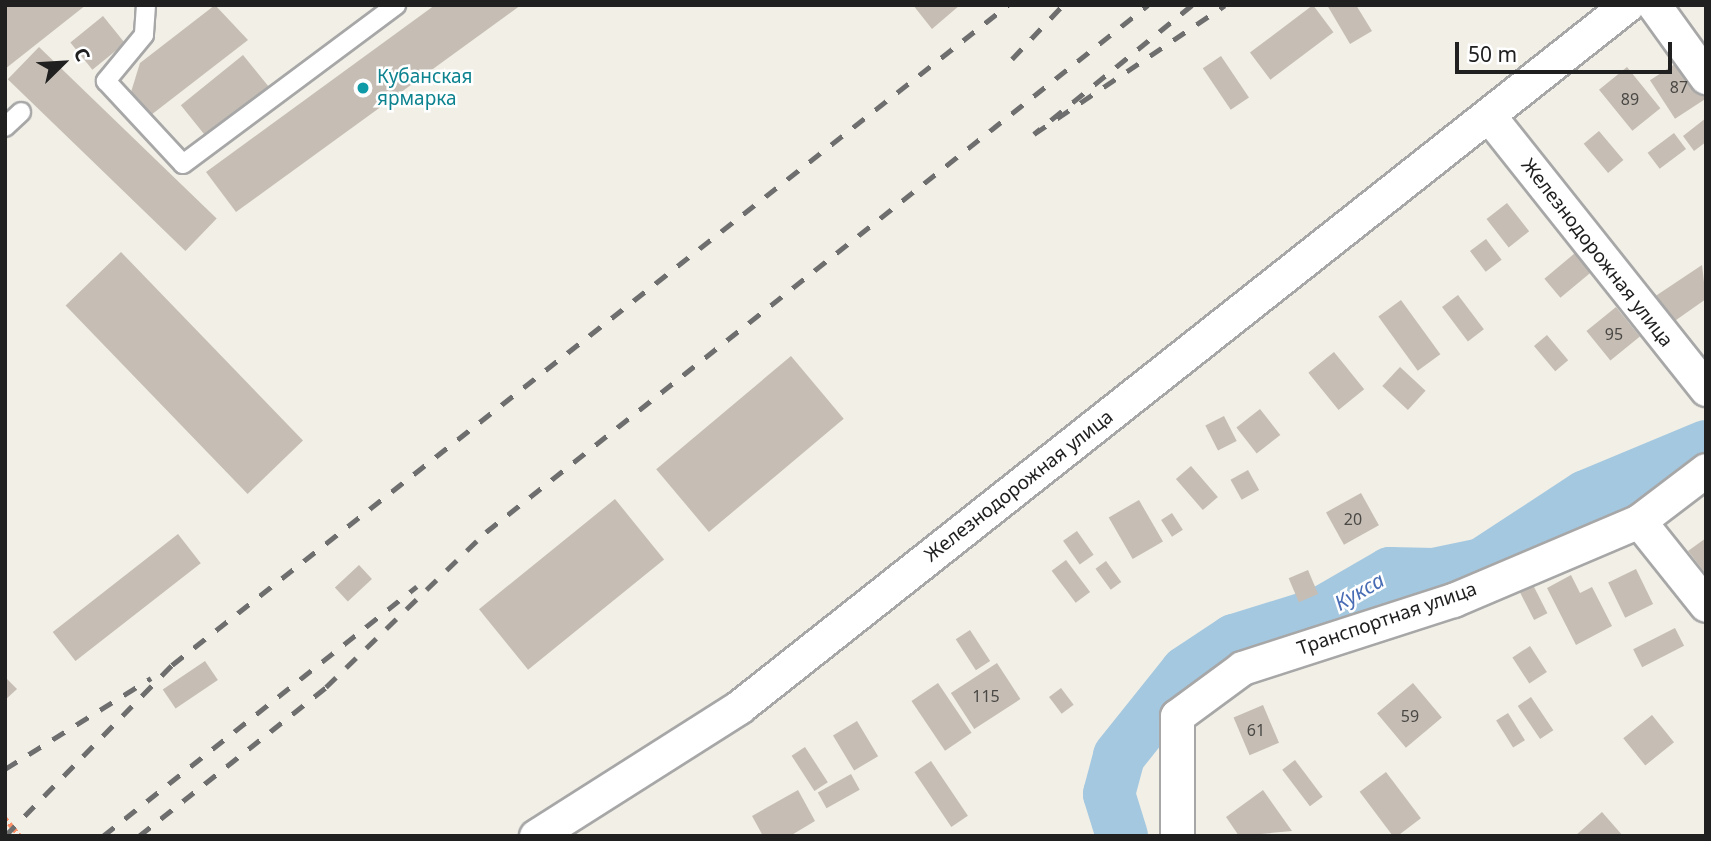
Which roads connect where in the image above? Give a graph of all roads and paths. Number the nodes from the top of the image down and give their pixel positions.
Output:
1 (146, 5) edge
2 (396, 5) edge
3 (1627, 5) edge
4 (1654, 5) edge
5 (1706, 77) edge
6 (20, 111) dead end
7 (1489, 116) junction
8 (5, 127) edge
9 (1706, 390) edge
10 (1706, 470) edge
11 (1639, 521) junction
12 (1706, 605) edge
13 (5, 818) edge
14 (20, 836) edge
15 (536, 836) edge
16 (1177, 836) edge

1 - 2 lane
3 - 7 street, Железнодорожная улица
4 - 5 street
6 - 8 lane
7 - 9 street, Железнодорожная улица
7 - 15 street, Железнодорожная улица
10 - 11 street, Транспортная улица
11 - 12 street
11 - 16 street, Транспортная улица
13 - 14 path

